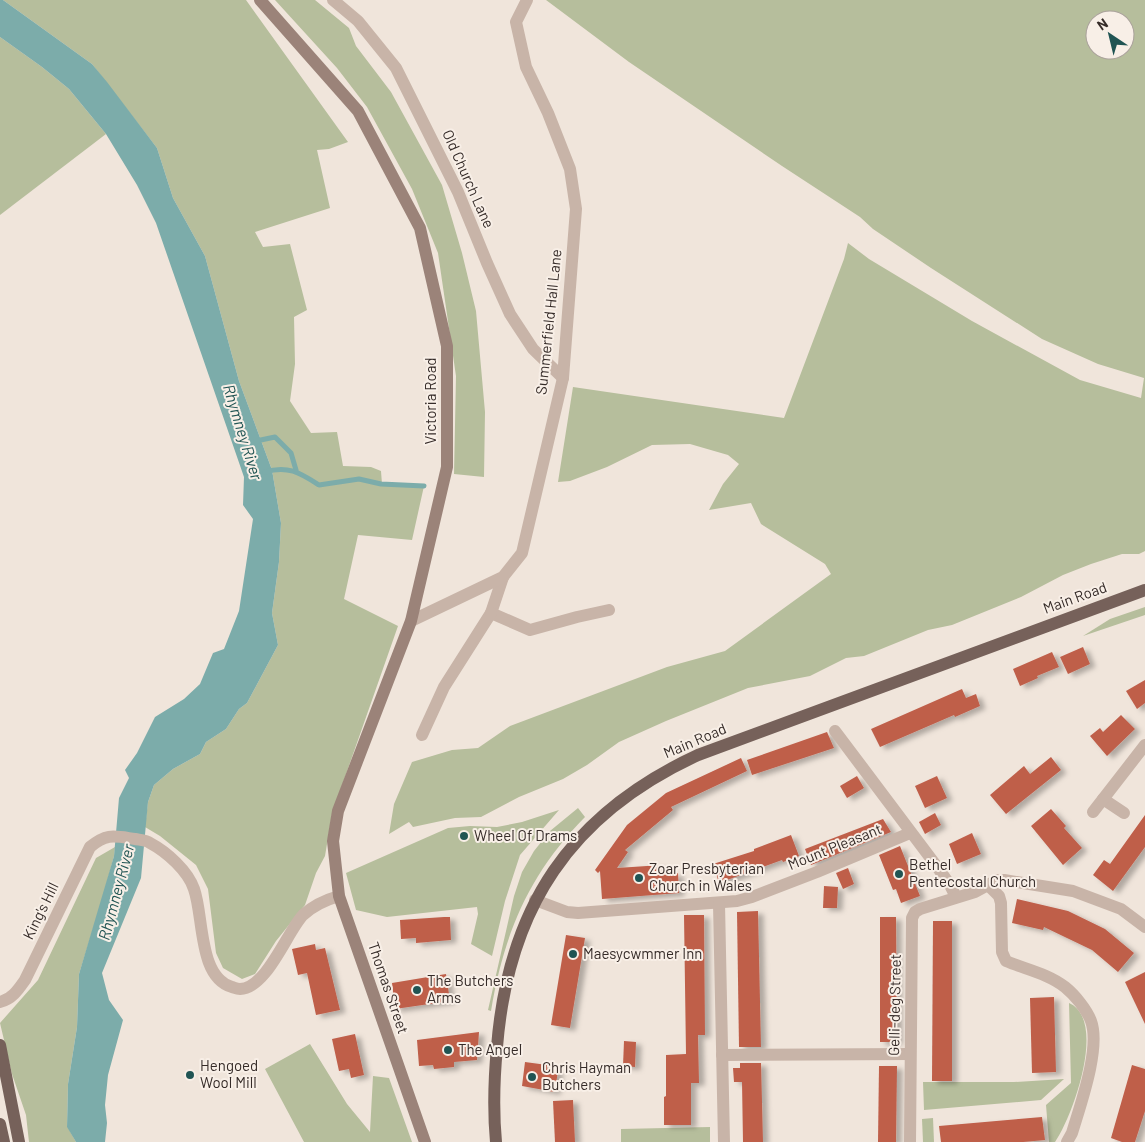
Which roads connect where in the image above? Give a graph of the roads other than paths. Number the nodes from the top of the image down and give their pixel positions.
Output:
1 (260, 0) edge
2 (333, 0) edge
3 (527, 0) edge
4 (563, 378) junction
5 (502, 577) junction
6 (1145, 590) edge
7 (609, 610) dead end
8 (491, 613) junction
9 (411, 621) junction
10 (835, 731) dead end
11 (422, 735) dead end
12 (1145, 745) edge
13 (1103, 799) junction
14 (1093, 812) dead end
15 (1124, 813) dead end
16 (910, 833) junction
17 (332, 841) joint
18 (989, 886) junction
19 (339, 896) junction
20 (956, 897) junction
21 (535, 900) junction
22 (719, 904) junction
23 (1145, 927) edge
24 (0, 1002) edge
25 (0, 1045) edge
26 (910, 1054) junction
27 (722, 1055) junction
28 (0, 1124) edge
29 (4, 1142) edge
30 (19, 1142) edge
31 (425, 1142) edge
32 (496, 1142) edge
33 (724, 1142) edge
34 (910, 1142) edge
35 (1067, 1142) edge

1 - 9 main road, Victoria Road
2 - 4 street, Old Church Lane
3 - 4 street, Summerfield Hall Lane
4 - 5 street, Summerfield Hall Lane
5 - 8 street
5 - 9 street, Summerfield Hall Lane
6 - 21 main road, Main Road
7 - 8 street
8 - 11 street
9 - 17 main road, Victoria Road
10 - 16 street, Mount Pleasant
12 - 13 street
13 - 14 street
13 - 15 street
16 - 20 street, Mount Pleasant
16 - 22 street, Mount Pleasant
17 - 19 main road, Thomas Street
18 - 20 street, Gelli-deg Street
18 - 23 street, Gelli-deg Street
18 - 35 street
19 - 24 street, King's Hill
19 - 31 main road, Thomas Street
20 - 26 street, Gelli-deg Street
21 - 22 street, Mount Pleasant
21 - 32 main road, Main Road
22 - 27 street
25 - 30 main road
26 - 27 street
26 - 34 street, Gelli-deg Street
27 - 33 street
28 - 29 main road

